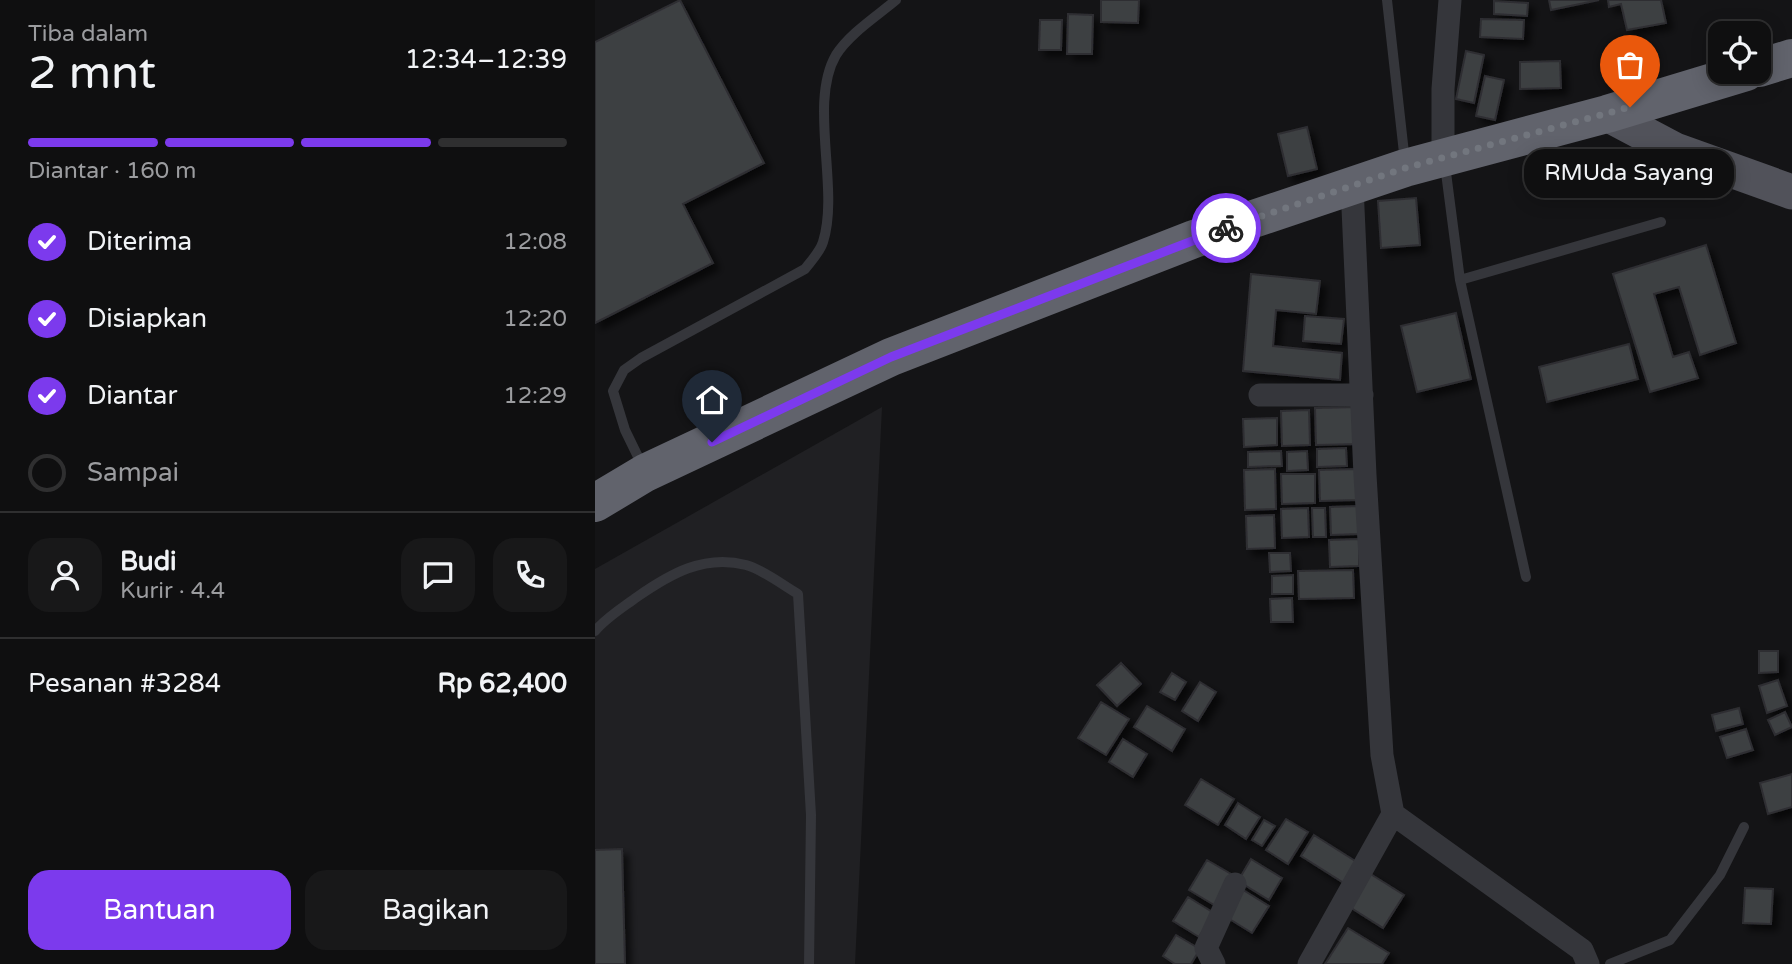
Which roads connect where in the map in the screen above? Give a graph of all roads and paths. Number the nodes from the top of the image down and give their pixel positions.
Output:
1 (895, 0) edge
2 (1387, 0) edge
3 (1450, 0) edge
4 (1792, 58) edge
5 (1771, 64) edge
6 (1708, 83) edge
7 (1607, 114) junction
8 (1444, 158) junction
9 (1405, 168) junction
10 (1352, 186) junction
11 (1792, 192) edge
12 (1661, 222) dead end
13 (1460, 280) junction
14 (1260, 395) dead end
15 (1362, 395) junction
16 (645, 473) junction
17 (595, 503) edge
18 (1526, 577) dead end
19 (595, 631) edge
20 (1393, 814) junction
21 (1744, 827) dead end
22 (1235, 884) dead end
23 (809, 964) edge
24 (1214, 964) edge
25 (1309, 964) edge
26 (1588, 964) edge
27 (1610, 964) edge

1 - 16 lane
2 - 9 lane
3 - 8 street
4 - 5 highway
6 - 7 highway
7 - 8 highway
7 - 11 main road
8 - 9 highway
8 - 13 lane
9 - 10 highway
10 - 15 street
10 - 16 highway
12 - 13 lane
13 - 18 lane
14 - 15 street
15 - 20 street
16 - 17 highway
19 - 23 lane
20 - 25 street
20 - 26 street
21 - 27 lane
22 - 24 street

